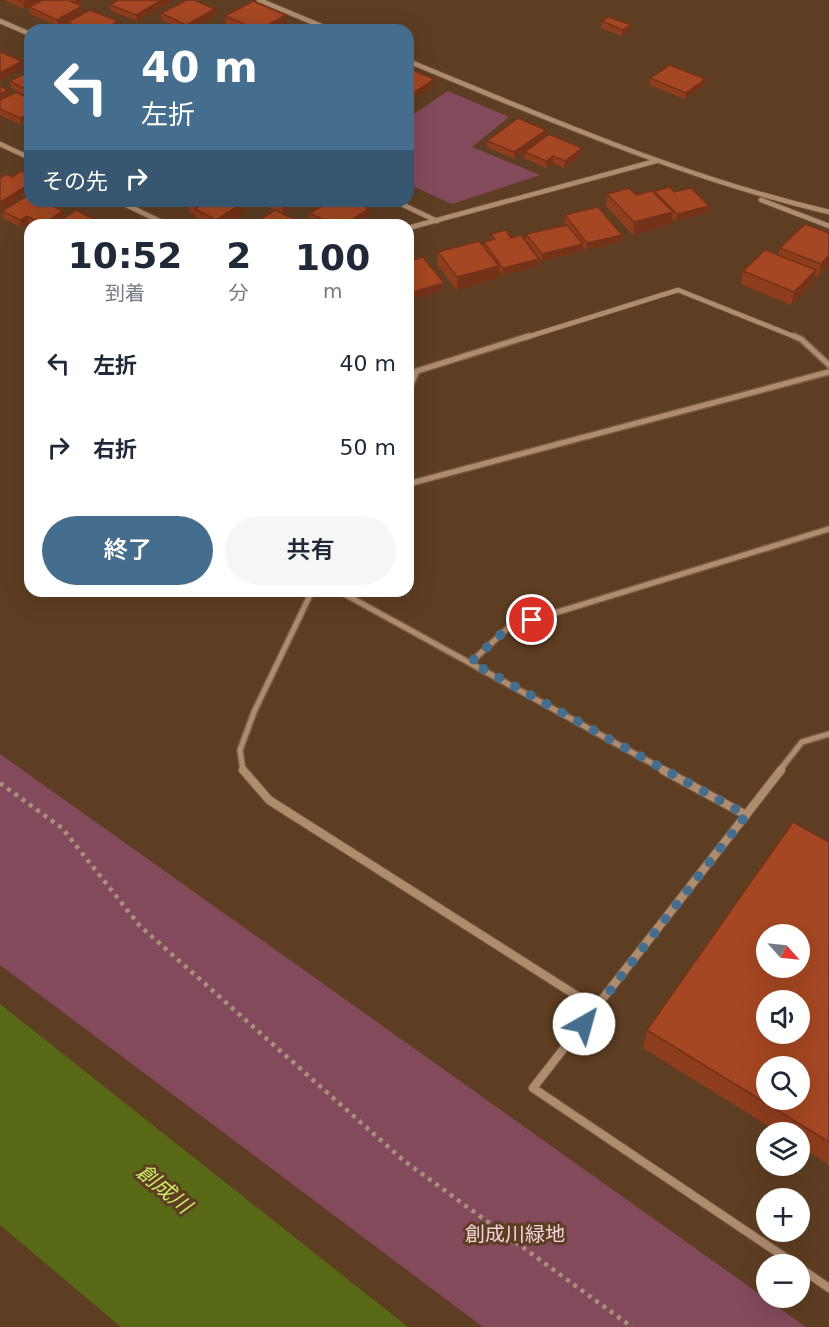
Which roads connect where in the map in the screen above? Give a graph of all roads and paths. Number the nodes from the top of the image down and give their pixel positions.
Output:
1 (259, 0) edge
2 (0, 21) edge
3 (317, 24) edge
4 (24, 31) edge
5 (414, 63) edge
6 (0, 144) edge
7 (24, 155) edge
8 (656, 161) junction
9 (733, 189) junction
10 (130, 207) edge
11 (408, 207) edge
12 (829, 212) edge
13 (156, 219) edge
14 (437, 221) junction
15 (829, 226) edge
16 (414, 227) edge
17 (829, 364) edge
18 (829, 372) edge
19 (414, 378) edge
20 (414, 482) edge
21 (829, 529) edge
22 (309, 597) edge
23 (350, 597) edge
24 (471, 662) junction
25 (829, 734) edge
26 (0, 783) edge
27 (746, 815) junction
28 (596, 1008) junction
29 (780, 1254) edge
30 (810, 1275) edge
31 (829, 1288) edge
32 (632, 1327) edge

1 - 3 street
2 - 4 street
5 - 8 street
6 - 7 street
8 - 9 street
8 - 14 street
9 - 12 street
9 - 15 street
10 - 13 street
11 - 14 street
14 - 16 street
17 - 19 street
18 - 20 street
21 - 24 street
22 - 28 street
23 - 24 street
24 - 27 street
25 - 27 street
26 - 32 path
27 - 28 street
28 - 29 street
30 - 31 street

